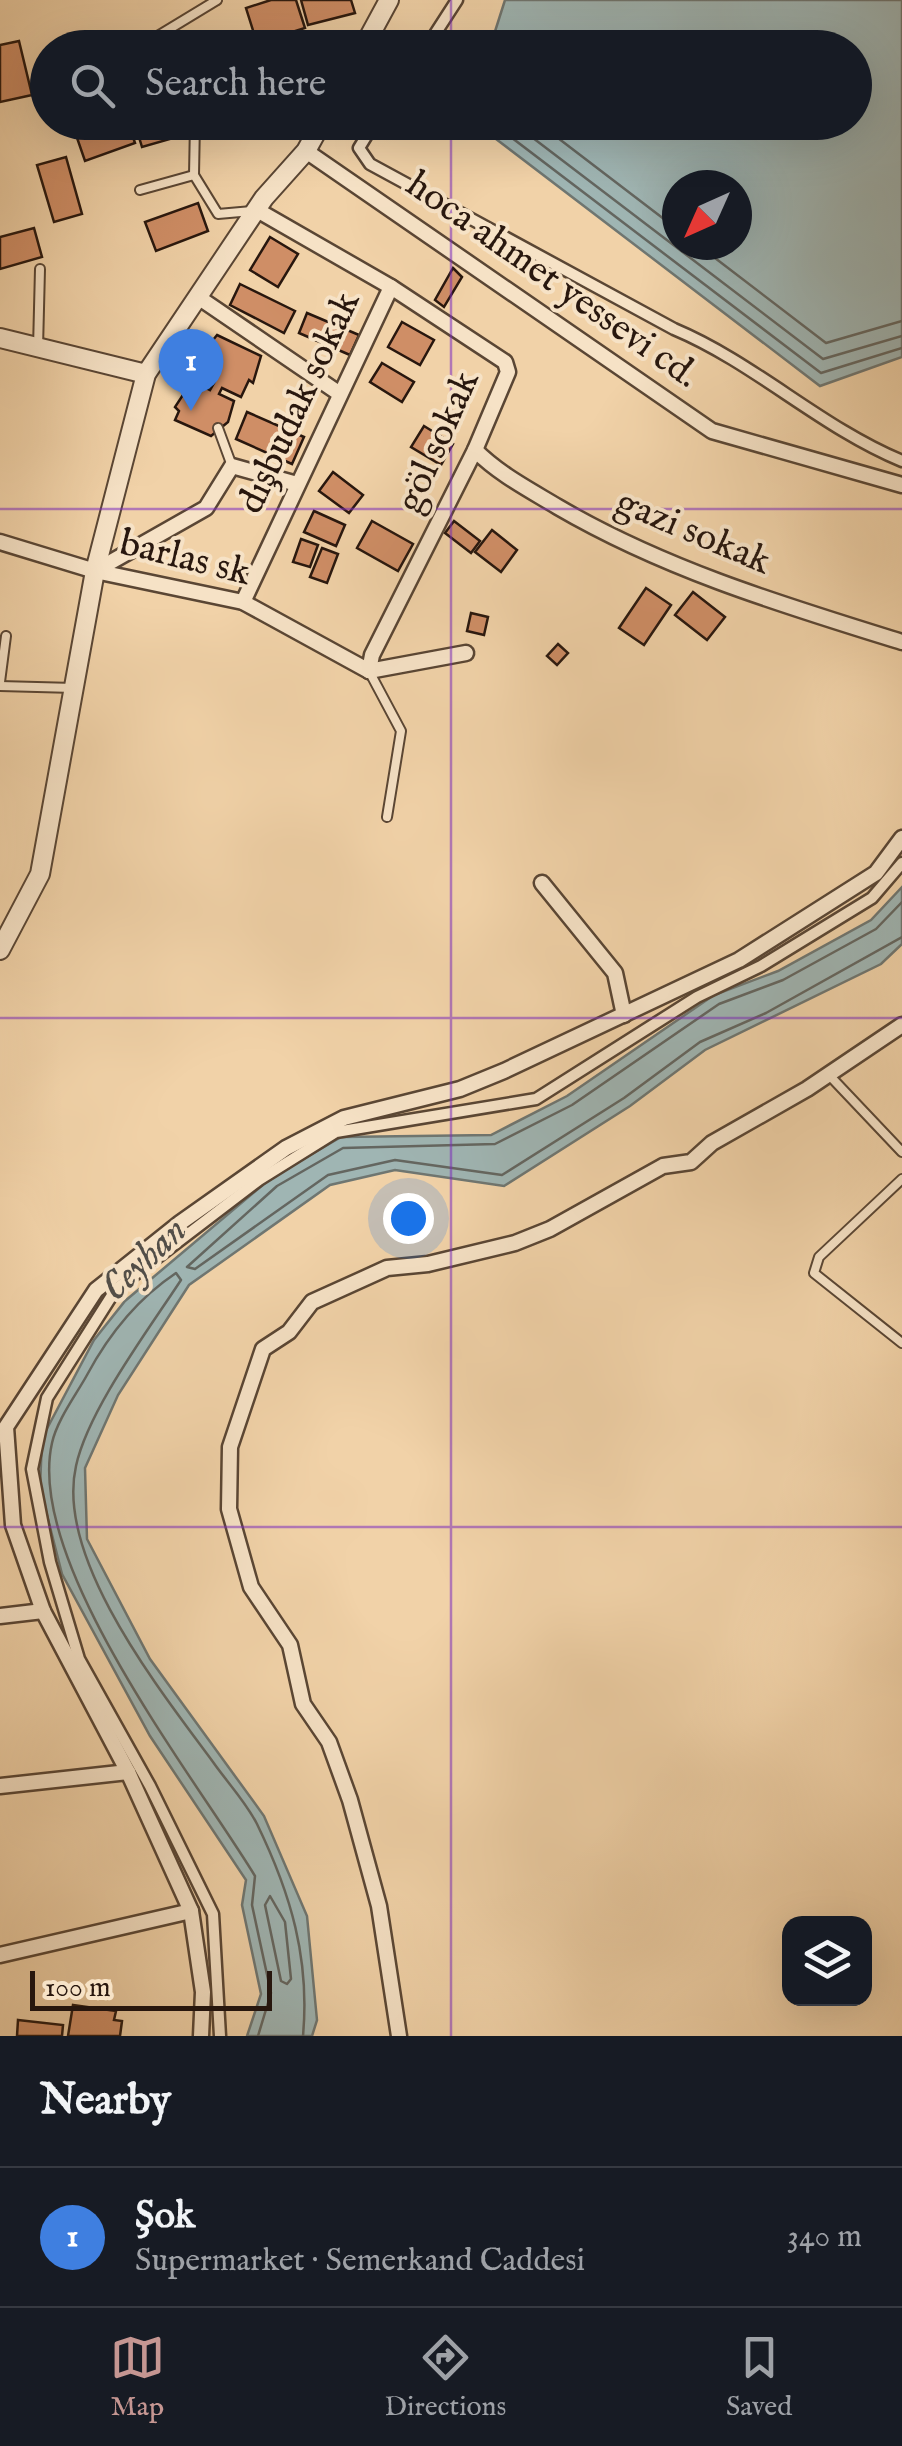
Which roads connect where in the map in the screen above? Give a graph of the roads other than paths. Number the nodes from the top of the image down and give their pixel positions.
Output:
1 (217, 0) edge
2 (389, 0) edge
3 (456, 0) edge
4 (168, 30) edge
5 (373, 30) edge
6 (437, 30) edge
7 (195, 140) edge
8 (312, 140) edge
9 (363, 140) edge
10 (306, 151) junction
11 (194, 176) junction
12 (140, 190) dead end
13 (257, 210) junction
14 (40, 269) dead end
15 (391, 287) junction
16 (198, 297) junction
17 (0, 338) edge
18 (38, 348) junction
19 (146, 374) junction
20 (340, 394) junction
21 (218, 428) dead end
22 (475, 450) junction
23 (902, 461) edge
24 (232, 466) junction
25 (297, 484) junction
26 (902, 486) edge
27 (0, 542) edge
28 (95, 571) junction
29 (243, 602) junction
30 (6, 636) dead end
31 (902, 642) edge
32 (466, 654) dead end
33 (369, 671) junction
34 (0, 684) edge
35 (74, 688) junction
36 (387, 817) dead end
37 (902, 838) edge
38 (902, 863) edge
39 (542, 883) dead end
40 (0, 950) edge
41 (624, 1015) junction
42 (902, 1025) edge
43 (829, 1075) junction
44 (902, 1152) edge
45 (902, 1179) edge
46 (902, 1343) edge
47 (43, 1611) junction
48 (0, 1616) edge
49 (128, 1772) junction
50 (0, 1786) edge
51 (191, 1912) junction
52 (1, 1959) edge
53 (201, 2036) edge
54 (220, 2036) edge
55 (398, 2036) edge

1 - 4 lane
2 - 5 street
3 - 6 street
7 - 11 lane
8 - 10 street
9 - 23 street
10 - 13 street
10 - 26 street, hoca ahmet yessevi cd.
11 - 12 lane
11 - 13 lane
13 - 15 street
13 - 16 street
14 - 18 lane
15 - 20 street, dışbudak sokak
15 - 22 street, göl sokak
16 - 19 street
16 - 20 street
17 - 18 street
18 - 19 street
19 - 28 street
20 - 25 street, dışbudak sokak
21 - 24 lane
22 - 31 street, gazi sokak
22 - 33 street, göl sokak
24 - 25 street
24 - 28 street, barlas sk
25 - 29 street, dışbudak sokak
27 - 28 street
28 - 29 street, barlas sk
28 - 35 street
29 - 33 street, barlas sk
30 - 34 lane
32 - 33 street
33 - 36 lane
34 - 35 lane
35 - 40 street
37 - 41 street
38 - 54 street
39 - 41 street
41 - 47 street
42 - 43 street
43 - 44 lane
43 - 55 street
45 - 46 lane
47 - 48 street
47 - 49 street
49 - 50 street
49 - 51 street
51 - 52 street
51 - 53 street

